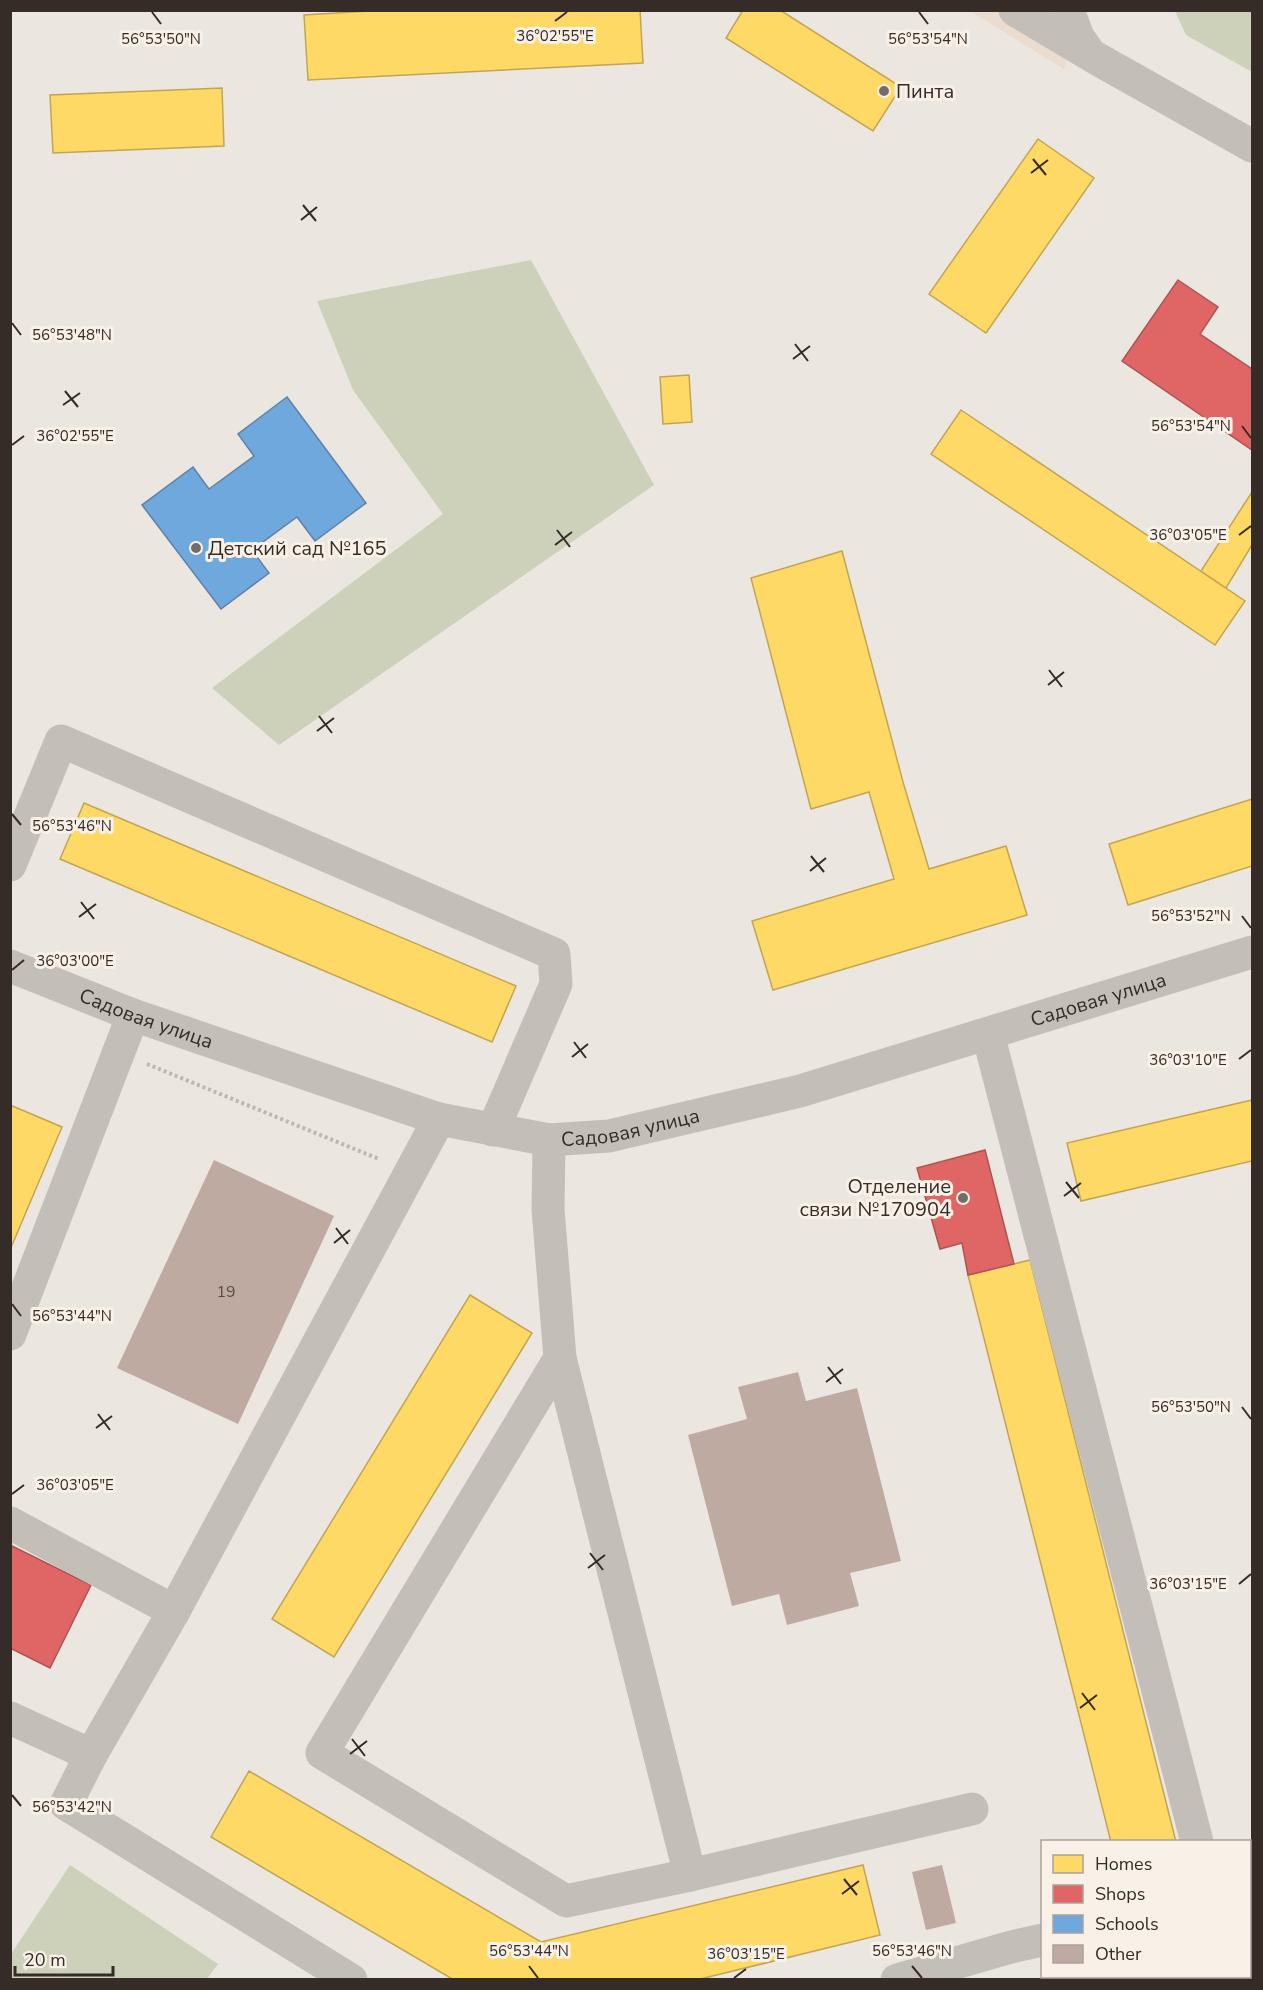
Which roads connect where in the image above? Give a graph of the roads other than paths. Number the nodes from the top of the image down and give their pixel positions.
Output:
1 (1015, 10) edge
2 (1068, 10) edge
3 (1094, 57) junction
4 (1252, 146) edge
5 (10, 865) edge
6 (1252, 952) edge
7 (10, 966) edge
8 (133, 1015) junction
9 (988, 1034) junction
10 (439, 1119) junction
11 (494, 1130) junction
12 (549, 1140) junction
13 (10, 1334) edge
14 (560, 1358) junction
15 (10, 1523) edge
16 (174, 1611) junction
17 (10, 1718) edge
18 (91, 1755) junction
19 (972, 1809) dead end
20 (1196, 1840) edge
21 (690, 1875) junction
22 (1041, 1940) edge
23 (351, 1980) edge
24 (897, 1980) edge

1 - 3 street
2 - 3 street
3 - 4 street
5 - 11 street
6 - 9 street, Садовая улица
7 - 8 street, Садовая улица
8 - 10 street, Садовая улица
8 - 13 street
9 - 12 street, Садовая улица
9 - 20 street
10 - 11 street, Садовая улица
10 - 16 street
11 - 12 street, Садовая улица
12 - 14 street
14 - 21 street
14 - 21 street
15 - 16 street
16 - 18 street
17 - 18 street
18 - 23 street
19 - 21 street
22 - 24 street

